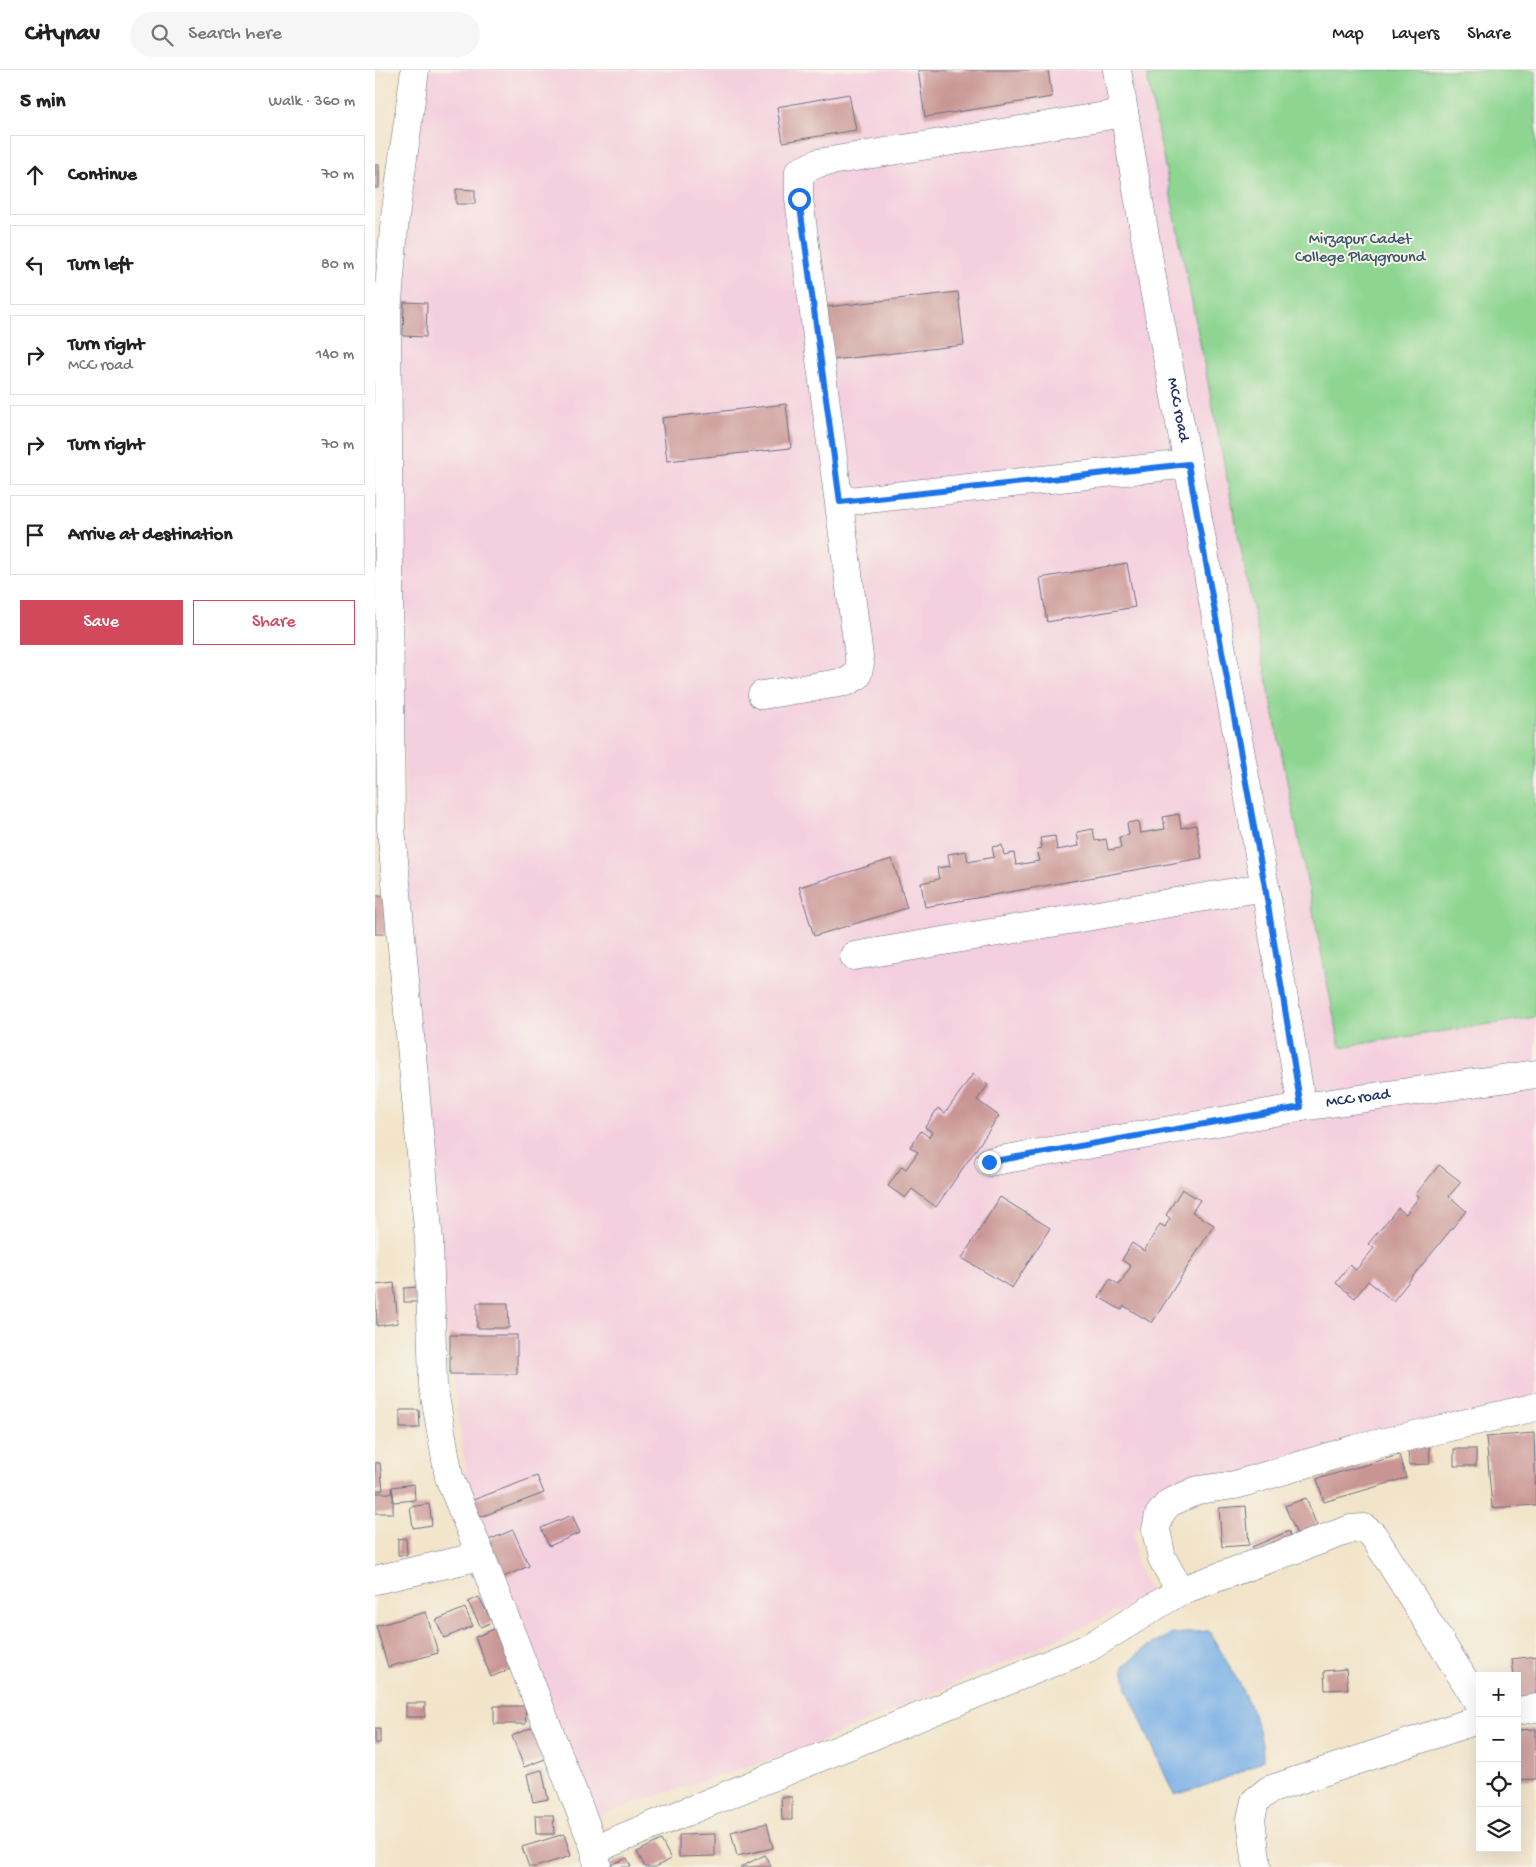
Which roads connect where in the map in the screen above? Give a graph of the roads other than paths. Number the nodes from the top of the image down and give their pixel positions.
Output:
1 (415, 70) edge
2 (1117, 70) edge
3 (1124, 113) junction
4 (1188, 464) junction
5 (840, 502) junction
6 (762, 695) dead end
7 (383, 829) edge
8 (1265, 887) junction
9 (854, 956) dead end
10 (1536, 1074) edge
11 (1301, 1107) junction
12 (989, 1162) dead end
13 (1536, 1407) edge
14 (481, 1556) junction
15 (375, 1580) edge
16 (1181, 1591) junction
17 (1476, 1699) edge
18 (1536, 1708) edge
19 (1521, 1710) edge
20 (1476, 1719) edge
21 (596, 1858) edge
22 (1257, 1867) edge

1 - 7 street
2 - 3 street, MCC road
3 - 4 street, MCC road
3 - 5 street
4 - 5 street
4 - 8 street, MCC road
5 - 6 street
7 - 14 street
8 - 9 street
8 - 11 street, MCC road
10 - 11 street, MCC road
11 - 12 street
13 - 16 street
14 - 15 street
14 - 21 street
16 - 17 street
16 - 21 street
18 - 19 street
20 - 22 street

